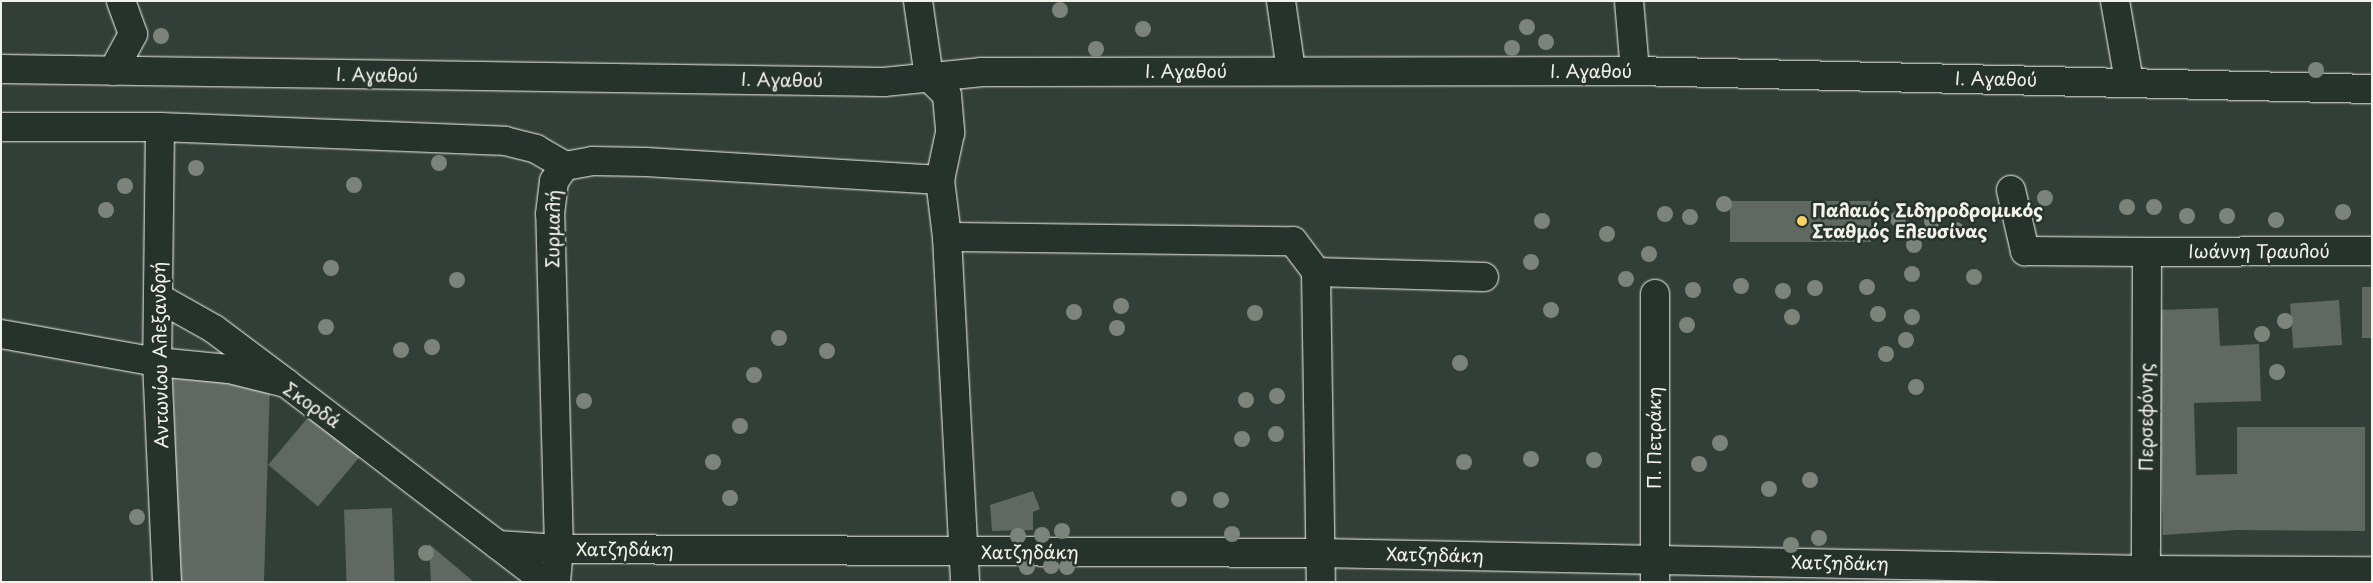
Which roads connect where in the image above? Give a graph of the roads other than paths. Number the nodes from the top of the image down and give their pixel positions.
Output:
1 (121, 1) edge
2 (918, 1) edge
3 (1281, 1) edge
4 (1630, 1) edge
5 (2115, 1) edge
6 (1, 69) edge
7 (1291, 70) junction
8 (113, 71) junction
9 (1635, 71) junction
10 (929, 77) junction
11 (2129, 81) junction
12 (2372, 89) edge
13 (1, 127) edge
14 (160, 128) junction
15 (565, 166) junction
16 (940, 180) junction
17 (2011, 190) dead end
18 (948, 237) junction
19 (2372, 251) edge
20 (2147, 252) junction
21 (1316, 272) junction
22 (1484, 278) dead end
23 (1654, 294) dead end
24 (159, 298) junction
25 (1, 334) edge
26 (157, 362) junction
27 (286, 383) junction
28 (498, 545) junction
29 (559, 549) junction
30 (962, 552) junction
31 (1320, 553) junction
32 (1654, 570) edge
33 (2372, 571) edge
34 (2146, 576) edge
35 (167, 582) edge
36 (546, 582) edge
37 (556, 582) edge
38 (965, 582) edge
39 (1321, 582) edge

1 - 8 street
2 - 10 street
3 - 7 street
4 - 9 street
5 - 11 street
6 - 8 street, Ι. Αγαθού
7 - 9 street, Ι. Αγαθού
7 - 10 street, Ι. Αγαθού
8 - 10 street, Ι. Αγαθού
9 - 11 street, Ι. Αγαθού
10 - 16 street
11 - 12 street, Ι. Αγαθού
13 - 14 street
14 - 15 street
14 - 24 street, Αντωνίου Αλεξανδρή
15 - 16 street, Συρμαλή
15 - 29 street, Συρμαλή
16 - 18 street
17 - 20 street, Ιωάννη Τραυλού
18 - 21 street
18 - 30 street
19 - 20 street, Ιωάννη Τραυλού
20 - 34 street, Περσεφόνης
21 - 22 street
21 - 31 street
23 - 32 street, Π. Πετράκη
24 - 26 street, Αντωνίου Αλεξανδρή
24 - 27 street
25 - 26 street, Σκορδά
26 - 27 street, Σκορδά
26 - 35 street, Αντωνίου Αλεξανδρή
27 - 28 street, Σκορδά
28 - 29 street, Χατζηδάκη
28 - 36 street, Σκορδά
29 - 30 street, Χατζηδάκη
29 - 37 street, Συρμαλή
30 - 31 street, Χατζηδάκη
30 - 38 street
31 - 32 street, Χατζηδάκη
31 - 39 street
32 - 34 street, Χατζηδάκη
33 - 34 street, Χατζηδάκη

